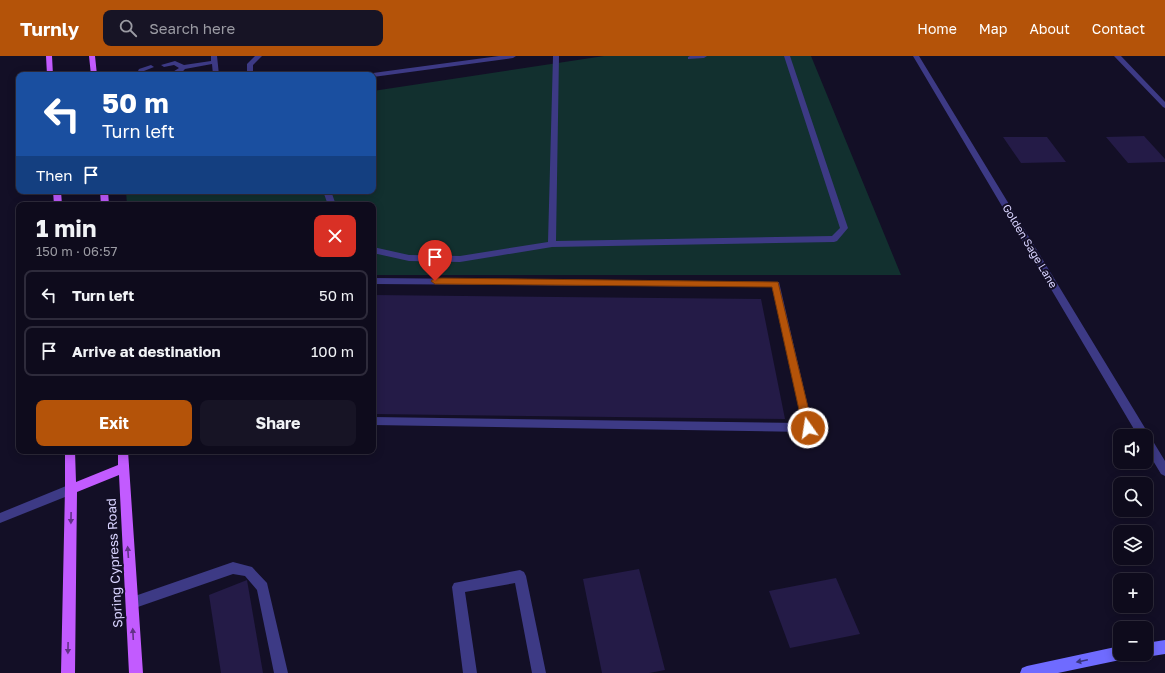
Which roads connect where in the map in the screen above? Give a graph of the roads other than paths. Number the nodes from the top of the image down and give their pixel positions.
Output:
1 (49, 56) edge
2 (92, 56) edge
3 (259, 56) edge
4 (513, 56) edge
5 (556, 56) edge
6 (704, 56) edge
7 (786, 56) edge
8 (916, 56) edge
9 (1117, 56) edge
10 (690, 58) dead end
11 (214, 59) edge
12 (164, 65) dead end
13 (151, 67) dead end
14 (183, 67) junction
15 (50, 72) edge
16 (94, 72) edge
17 (140, 72) edge
18 (179, 72) edge
19 (216, 72) edge
20 (250, 72) edge
21 (376, 75) edge
22 (1165, 106) edge
23 (552, 244) junction
24 (376, 251) edge
25 (376, 281) edge
26 (376, 421) edge
27 (1140, 429) edge
28 (1153, 451) edge
29 (70, 454) edge
30 (122, 454) edge
31 (123, 468) junction
32 (1165, 471) edge
33 (71, 489) junction
34 (0, 518) edge
35 (132, 603) junction
36 (1165, 647) edge
37 (1153, 649) edge
38 (1113, 655) edge
39 (68, 673) edge
40 (136, 673) edge
41 (281, 673) edge
42 (470, 673) edge
43 (539, 673) edge
44 (1028, 673) edge

1 - 15 main road
2 - 16 main road
3 - 20 street
4 - 21 street
5 - 23 street
6 - 10 street
7 - 23 street
8 - 27 street, Golden Sage Lane
9 - 22 street
11 - 14 street
11 - 19 street
12 - 14 street
13 - 17 street
14 - 18 street
23 - 24 street
25 - 26 street
28 - 32 street
29 - 33 main road
30 - 31 main road, Spring Cypress Road
31 - 33 main road
35 -> 31 main road, Spring Cypress Road
33 - 34 street
33 -> 39 main road
40 -> 35 main road, Spring Cypress Road
35 - 41 street
36 - 37 main road
38 -> 44 main road
42 - 43 street

